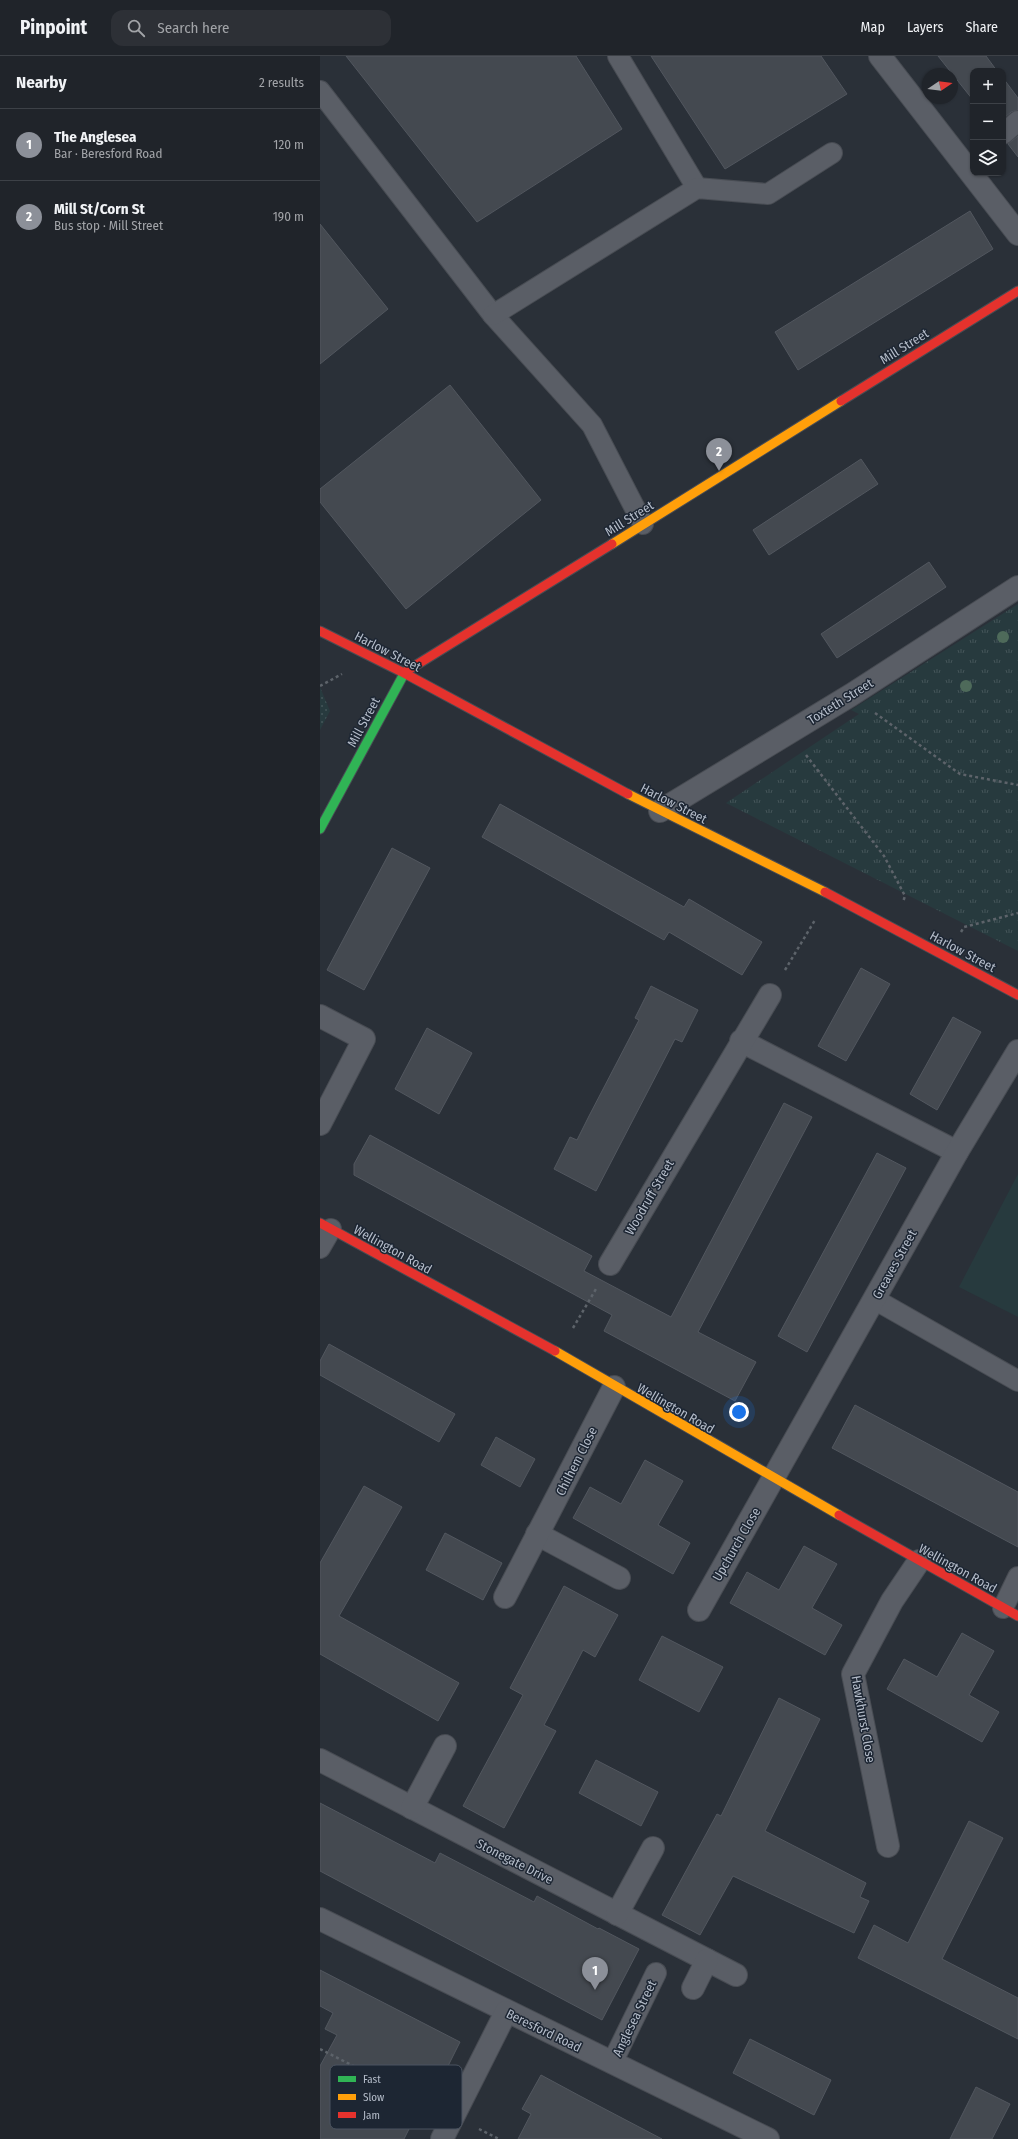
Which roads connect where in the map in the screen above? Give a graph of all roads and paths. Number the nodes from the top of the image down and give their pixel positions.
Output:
1 (618, 56) edge
2 (880, 56) edge
3 (320, 91) edge
4 (1018, 121) edge
5 (1006, 131) edge
6 (832, 153) dead end
7 (969, 163) edge
8 (697, 188) junction
9 (1018, 234) edge
10 (1018, 290) edge
11 (493, 315) junction
12 (644, 524) junction
13 (1018, 587) edge
14 (320, 631) edge
15 (404, 673) junction
16 (851, 695) junction
17 (790, 732) junction
18 (1018, 785) edge
19 (660, 811) junction
20 (320, 829) edge
21 (831, 895) junction
22 (1018, 913) edge
23 (893, 928) junction
24 (949, 958) junction
25 (770, 995) joint
26 (1018, 995) edge
27 (320, 1016) edge
28 (741, 1041) junction
29 (1018, 1051) edge
30 (320, 1124) edge
31 (957, 1152) junction
32 (325, 1226) edge
33 (320, 1248) edge
34 (610, 1264) joint
35 (874, 1299) junction
36 (558, 1353) junction
37 (1018, 1381) edge
38 (614, 1387) junction
39 (774, 1479) junction
40 (538, 1534) junction
41 (919, 1561) junction
42 (1018, 1577) edge
43 (619, 1578) dead end
44 (505, 1597) dead end
45 (699, 1610) dead end
46 (1010, 1612) edge
47 (445, 1746) dead end
48 (320, 1760) edge
49 (412, 1808) junction
50 (888, 1846) dead end
51 (653, 1848) dead end
52 (617, 1914) junction
53 (320, 1919) edge
54 (707, 1960) junction
55 (656, 1972) dead end
56 (736, 1975) dead end
57 (693, 1988) dead end
58 (506, 2012) junction
59 (320, 2049) edge
60 (612, 2062) junction
61 (352, 2065) edge
62 (462, 2100) edge
63 (447, 2129) edge
64 (442, 2139) edge
65 (768, 2139) edge

1 - 8 lane
2 - 7 street
3 - 11 lane
4 - 5 lane
6 - 8 lane
7 - 9 street
8 - 11 lane
10 - 12 street, Mill Street
11 - 12 lane
12 - 15 street, Mill Street
13 - 16 street, Toxteth Street
14 - 15 street, Harlow Street
15 - 19 street, Harlow Street
15 - 20 street, Mill Street
16 - 17 street, Toxteth Street
16 - 18 path
17 - 19 street, Toxteth Street
17 - 23 path
19 - 21 street, Harlow Street
21 - 23 street, Harlow Street
21 - 25 path
22 - 24 path
23 - 24 street, Harlow Street
24 - 26 street, Harlow Street
25 - 28 street, Woodruff Street
27 - 30 street
28 - 31 street
28 - 34 street, Woodruff Street
29 - 31 street, Greaves Street
31 - 35 street, Greaves Street
32 - 33 lane
32 - 36 street, Wellington Road
34 - 36 path
35 - 37 lane
35 - 39 street, Greaves Street
36 - 38 street, Wellington Road
38 - 39 street, Wellington Road
38 - 40 street, Chilhem Close
39 - 41 street, Wellington Road
39 - 45 street, Upchurch Close
40 - 43 street
40 - 44 street, Chilhem Close
41 - 46 street, Wellington Road
41 - 50 street, Hawkhurst Close
42 - 46 lane
47 - 49 street
48 - 49 street, Stonegate Drive
49 - 52 street, Stonegate Drive
51 - 52 street
52 - 54 street, Stonegate Drive
53 - 58 street, Beresford Road
54 - 56 street, Stonegate Drive
54 - 57 street
55 - 60 lane, Anglesea Street
58 - 60 street, Beresford Road
58 - 62 street
59 - 61 path
60 - 65 street, Beresford Road
63 - 64 street

